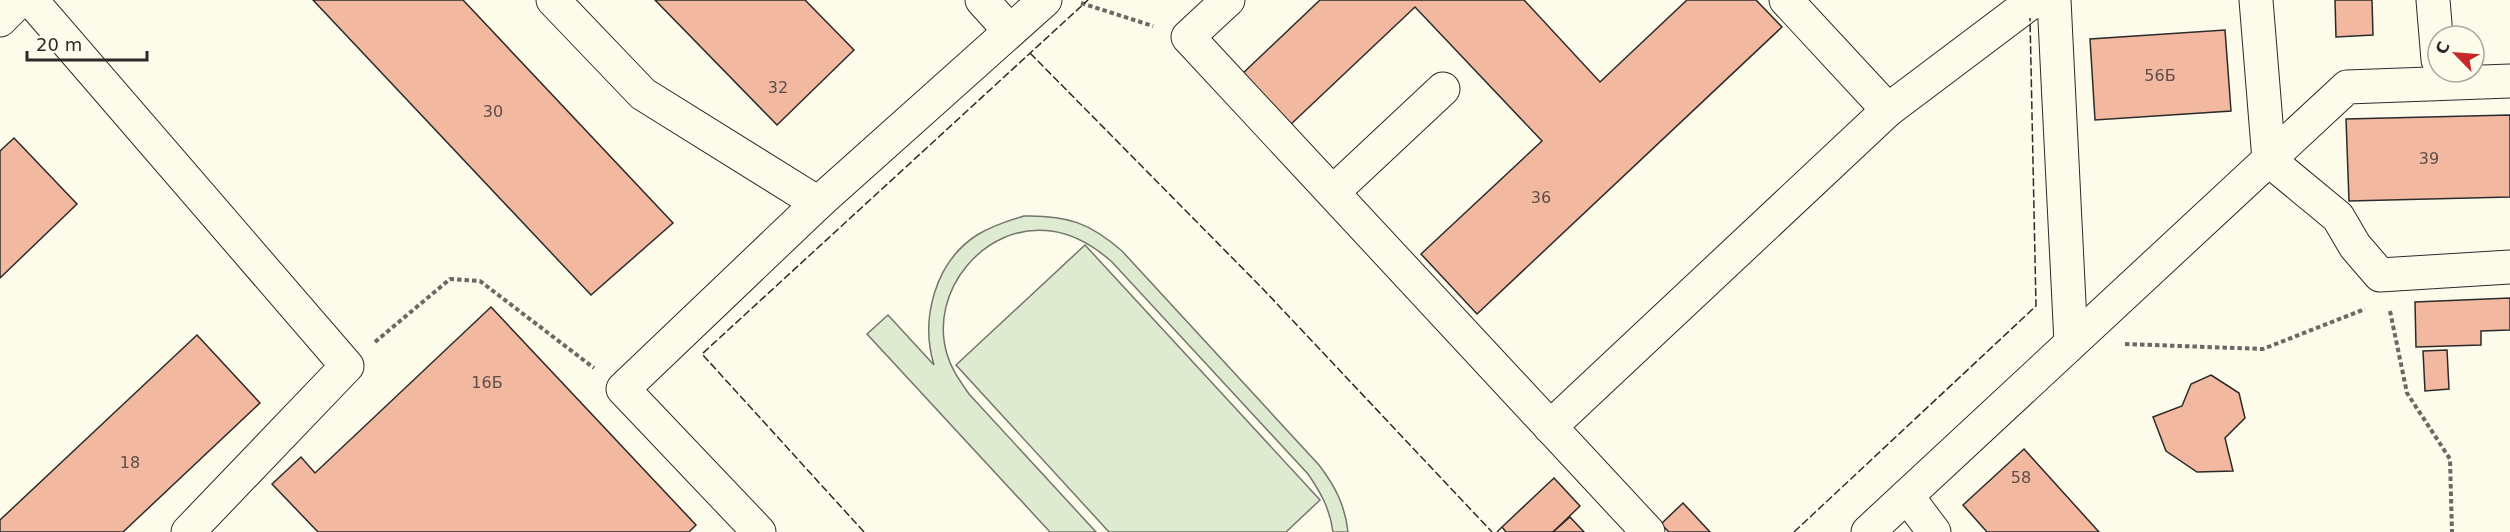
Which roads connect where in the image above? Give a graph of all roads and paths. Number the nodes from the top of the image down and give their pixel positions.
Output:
1 (20, 0) edge
2 (31, 0) edge
3 (553, 0) edge
4 (982, 0) edge
5 (1045, 0) edge
6 (1079, 0) edge
7 (1228, 0) edge
8 (1786, 0) edge
9 (2052, 0) edge
10 (2256, 0) edge
11 (2433, 0) edge
12 (0, 20) edge
13 (2435, 24) edge
14 (1009, 30) junction
15 (1188, 37) junction
16 (2426, 74) edge
17 (2486, 78) edge
18 (2510, 81) edge
19 (1443, 88) dead end
20 (1888, 110) junction
21 (2269, 160) junction
22 (1333, 192) junction
23 (818, 203) junction
24 (2510, 267) edge
25 (2384, 287) junction
26 (2071, 343) junction
27 (347, 366) junction
28 (623, 389) junction
29 (1550, 427) junction
30 (1907, 496) junction
31 (188, 532) edge
32 (759, 532) edge
33 (1648, 532) edge
34 (1868, 532) edge
35 (1934, 532) edge
36 (2452, 532) edge

1 - 12 street
2 - 27 street
3 - 23 street
4 - 14 street
5 - 14 street
6 - 15 path
7 - 15 street
8 - 20 street
9 - 20 street
9 - 26 street
10 - 21 street
11 - 13 street
14 - 23 street
15 - 22 street
16 - 21 street
17 - 18 street
19 - 22 street
20 - 29 street
21 - 25 street
21 - 26 street
22 - 29 street
23 - 28 street
24 - 25 street
25 - 26 path
25 - 36 path
26 - 30 street
27 - 28 path
27 - 31 street
28 - 32 street
29 - 33 street
30 - 34 street
30 - 35 street

